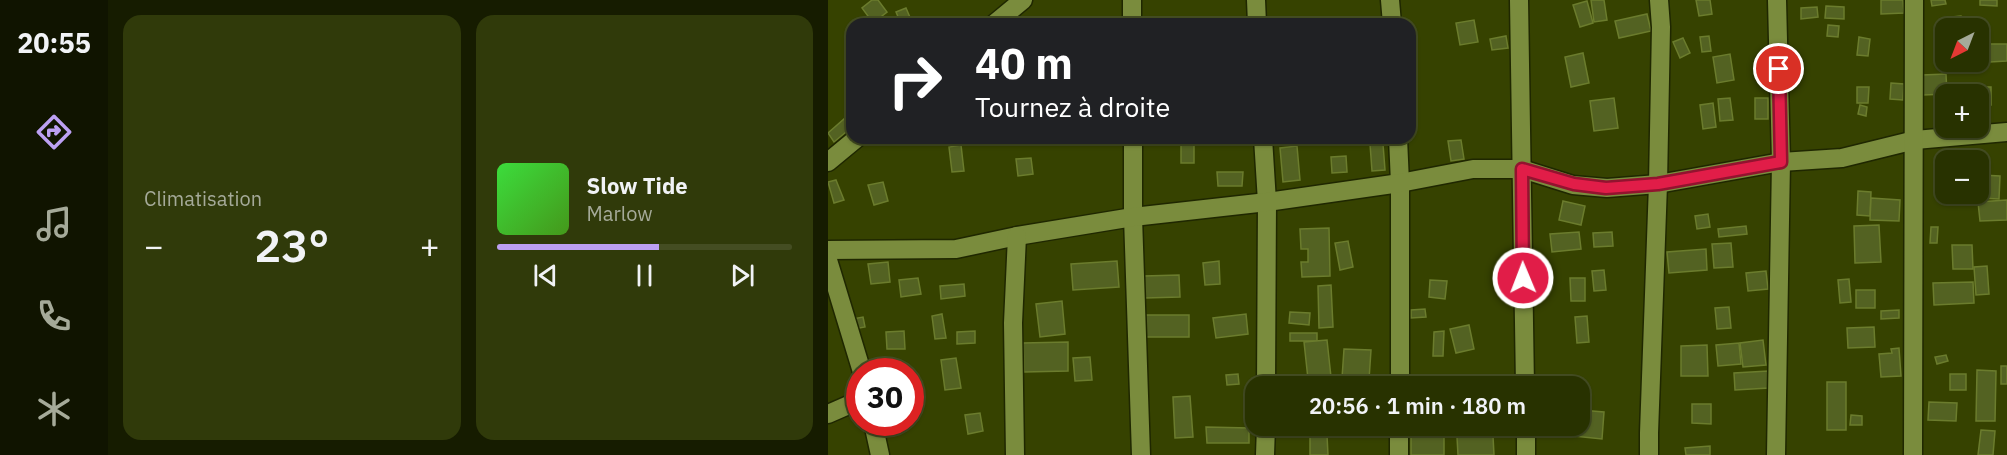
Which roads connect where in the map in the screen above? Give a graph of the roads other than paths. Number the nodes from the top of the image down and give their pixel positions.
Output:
1 (1023, 0) edge
2 (1132, 0) edge
3 (1256, 0) edge
4 (1390, 0) edge
5 (1519, 0) edge
6 (1659, 0) edge
7 (1777, 0) edge
8 (1914, 0) edge
9 (1001, 18) edge
10 (1132, 18) edge
11 (1257, 18) edge
12 (1392, 18) edge
13 (2007, 132) edge
14 (1915, 140) junction
15 (850, 144) edge
16 (1133, 144) edge
17 (1263, 144) edge
18 (1398, 144) edge
19 (828, 162) edge
20 (1781, 162) junction
21 (1522, 169) junction
22 (1400, 183) junction
23 (1658, 184) junction
24 (1267, 202) junction
25 (1133, 217) junction
26 (1017, 236) junction
27 (828, 250) edge
28 (828, 260) edge
29 (858, 358) edge
30 (1266, 376) edge
31 (1400, 376) edge
32 (1525, 376) edge
33 (846, 406) edge
34 (828, 414) edge
35 (876, 436) edge
36 (1266, 436) edge
37 (1399, 436) edge
38 (1526, 436) edge
39 (880, 455) edge
40 (1015, 455) edge
41 (1141, 455) edge
42 (1266, 455) edge
43 (1399, 455) edge
44 (1526, 455) edge
45 (1650, 455) edge
46 (1776, 455) edge
47 (1914, 455) edge

1 - 9 street
2 - 10 street
3 - 11 street
4 - 12 street
5 - 21 street
6 - 23 street
7 - 20 street
8 - 14 street
13 - 14 street
14 - 20 street
14 - 47 street
15 - 19 street
16 - 25 street
17 - 24 street
18 - 22 street
20 - 23 street
20 - 46 street
21 - 22 street
21 - 23 street
21 - 32 street
22 - 24 street
22 - 31 street
23 - 45 street
24 - 25 street
24 - 30 street
25 - 26 street
25 - 41 street
26 - 27 street
26 - 40 street
28 - 29 street
33 - 34 street
35 - 39 street
36 - 42 street
37 - 43 street
38 - 44 street

